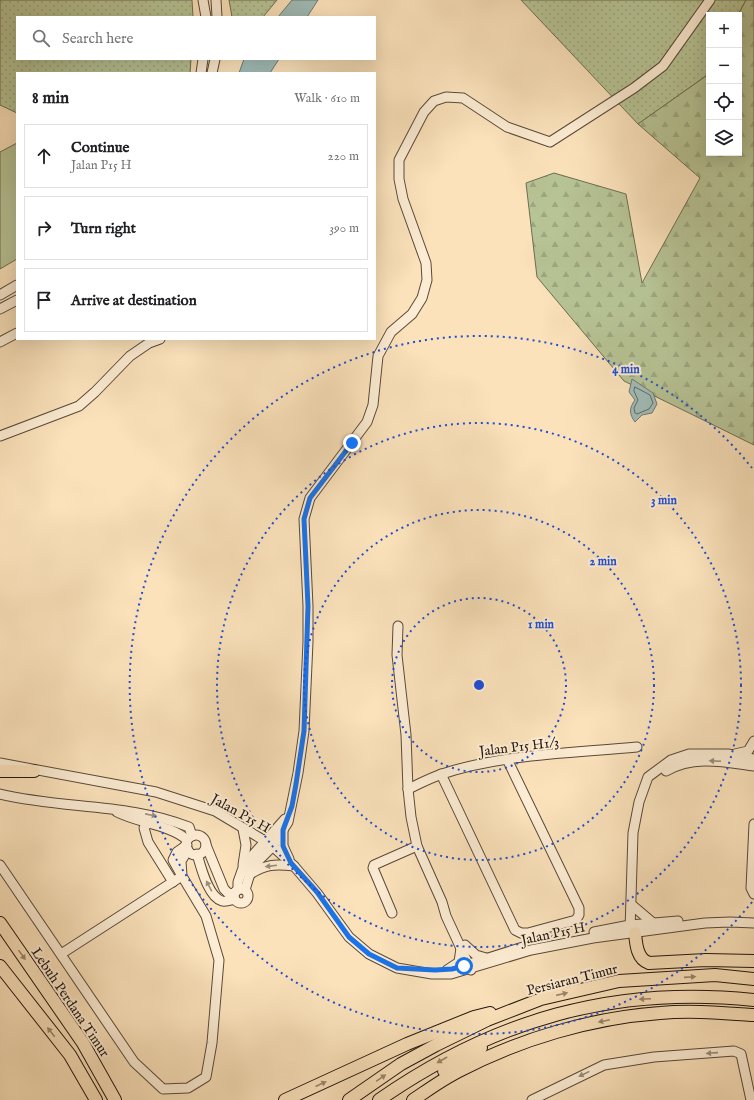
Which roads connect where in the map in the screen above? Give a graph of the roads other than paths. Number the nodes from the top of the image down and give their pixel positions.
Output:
1 (203, 0) edge
2 (216, 0) edge
3 (710, 0) edge
4 (206, 16) edge
5 (217, 16) edge
6 (204, 60) edge
7 (215, 60) edge
8 (201, 72) edge
9 (212, 72) edge
10 (16, 286) edge
11 (0, 294) edge
12 (16, 301) edge
13 (0, 309) edge
14 (16, 334) edge
15 (157, 340) edge
16 (0, 342) edge
17 (0, 436) edge
18 (398, 626) dead end
19 (754, 742) edge
20 (637, 747) dead end
21 (728, 754) junction
22 (507, 759) junction
23 (754, 762) edge
24 (0, 763) edge
25 (0, 771) edge
26 (34, 771) junction
27 (441, 774) junction
28 (408, 789) junction
29 (644, 790) junction
30 (0, 794) edge
31 (112, 810) junction
32 (135, 820) junction
33 (147, 824) junction
34 (754, 824) edge
35 (243, 829) junction
36 (280, 830) junction
37 (252, 834) junction
38 (148, 842) junction
39 (189, 843) junction
40 (269, 844) junction
41 (206, 846) junction
42 (417, 846) junction
43 (197, 854) junction
44 (0, 865) edge
45 (292, 865) junction
46 (246, 872) junction
47 (182, 876) junction
48 (173, 882) junction
49 (238, 893) junction
50 (754, 894) edge
51 (632, 905) junction
52 (392, 913) dead end
53 (718, 922) junction
54 (0, 923) edge
55 (652, 923) junction
56 (754, 923) edge
57 (618, 928) junction
58 (633, 931) junction
59 (463, 947) junction
60 (61, 954) junction
61 (486, 958) junction
62 (754, 961) edge
63 (0, 966) edge
64 (472, 966) junction
65 (397, 968) junction
66 (447, 970) junction
67 (754, 979) edge
68 (541, 999) junction
69 (754, 1000) edge
70 (754, 1015) edge
71 (520, 1025) junction
72 (83, 1043) junction
73 (70, 1055) junction
74 (86, 1100) edge
75 (96, 1100) edge
76 (115, 1100) edge
77 (122, 1100) edge
78 (285, 1100) edge
79 (349, 1100) edge
80 (379, 1100) edge
81 (406, 1100) edge
82 (413, 1100) edge
83 (532, 1100) edge
84 (750, 1100) edge

1 - 4 street
2 - 5 street
3 - 36 street
6 - 8 street
7 - 9 street
10 - 11 street
12 - 13 street
14 - 16 street
15 - 17 street
18 - 28 street
19 - 21 street
19 - 23 street
20 - 22 street, Jalan P15 H1/3
21 - 23 street
21 - 29 street
22 - 27 street, Jalan P15 H1/3
22 - 27 street
23 -> 29 street
24 - 26 street, Jalan P15 H
25 - 26 main road
26 - 35 street, Jalan P15 H
27 - 28 street, Jalan P15 H1/3
28 - 42 street
29 - 51 street
30 - 31 street
31 - 32 street
31 -> 39 street
32 - 33 street
32 - 38 street
33 - 38 street
33 - 39 street
34 - 50 street
35 - 37 street, Jalan P15 H
35 - 46 street
36 - 37 street
36 - 40 street
36 - 45 street
37 - 40 street, Jalan P15 H
38 - 48 street
39 - 41 street
39 - 43 street
39 - 47 street
40 - 45 street, Jalan P15 H
40 - 46 street
41 - 43 street
41 - 49 street
42 - 52 street
42 - 59 street
49 -> 43 street
44 - 60 street
45 -> 46 street
45 - 65 street, Jalan P15 H
46 - 49 street
47 - 48 street
47 - 60 street
48 - 60 street
51 - 55 street
51 - 57 street
51 - 58 street
53 - 55 street, Jalan P15 H
53 - 56 street, Jalan P15 H
53 - 58 street, Jalan P15 H
54 -> 72 main road, Lebuh Perdana Timur
55 - 58 street, Jalan P15 H
57 - 58 street, Jalan P15 H
57 - 61 street, Jalan P15 H
58 - 62 main road
58 - 64 street, Jalan P15 H
59 - 61 street
59 - 64 street
59 - 66 street
61 - 64 street, Jalan P15 H
73 -> 63 main road
64 - 65 street, Jalan P15 H
64 - 66 street, Jalan P15 H
65 - 66 street, Jalan P15 H
68 -> 67 main road, Persiaran Timur
78 -> 68 main road
79 -> 68 main road, Persiaran Timur
69 -> 71 main road
70 -> 82 main road
71 -> 80 main road
71 - 81 main road
72 - 76 main road, Lebuh Perdana Timur
72 - 77 main road
73 - 74 main road
73 - 75 main road
84 -> 83 street

